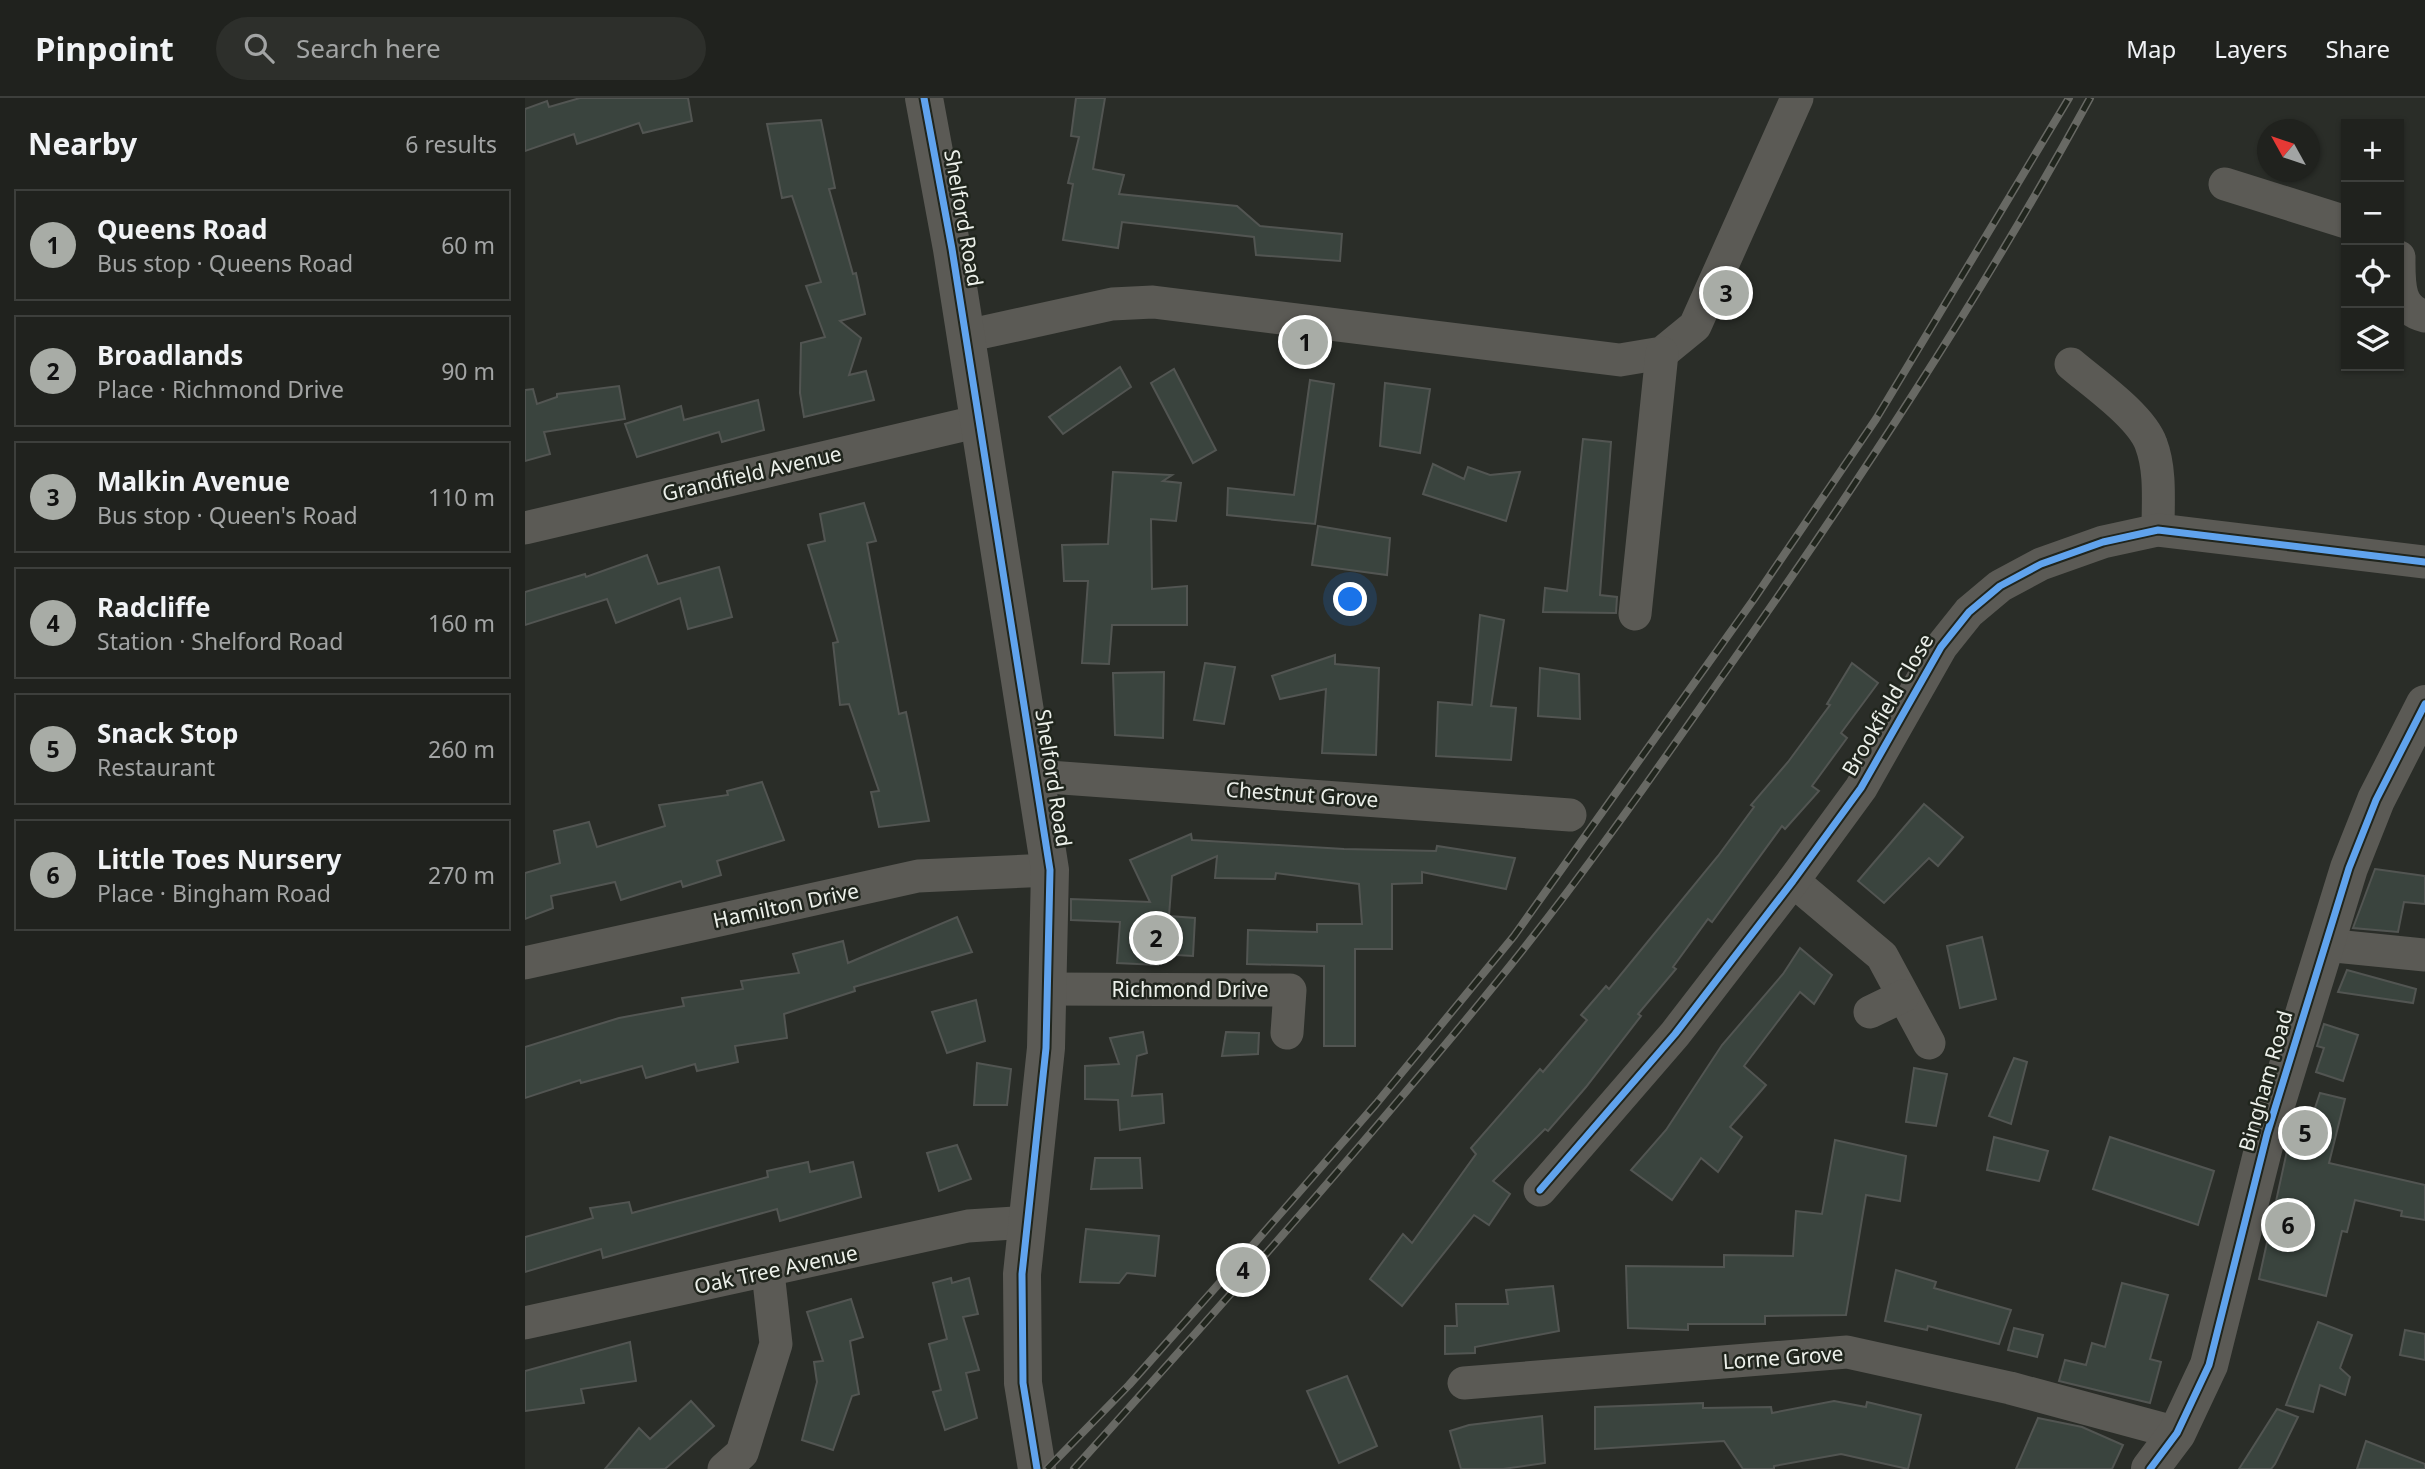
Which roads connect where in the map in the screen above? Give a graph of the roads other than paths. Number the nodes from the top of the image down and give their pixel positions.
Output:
1 (924, 98) edge
2 (1797, 98) edge
3 (2225, 184) dead end
4 (2341, 220) edge
5 (2404, 301) edge
6 (2425, 316) edge
7 (966, 336) junction
8 (1662, 353) junction
9 (2071, 364) dead end
10 (980, 421) junction
11 (525, 528) edge
12 (2158, 530) junction
13 (2425, 562) edge
14 (1635, 614) dead end
15 (2425, 704) edge
16 (1035, 776) junction
17 (1570, 815) dead end
18 (1050, 870) junction
19 (1793, 881) junction
20 (2325, 945) junction
21 (2425, 955) edge
22 (525, 963) edge
23 (1048, 989) junction
24 (1903, 996) junction
25 (1870, 1012) dead end
26 (1287, 1033) dead end
27 (1929, 1042) dead end
28 (1540, 1190) dead end
29 (1028, 1222) junction
30 (768, 1272) junction
31 (525, 1324) edge
32 (1464, 1383) dead end
33 (2177, 1433) junction
34 (725, 1469) edge
35 (1037, 1469) edge
36 (2150, 1469) edge

1 - 7 street, Shelford Road
2 - 8 street
3 - 4 street
5 - 6 street
7 - 8 street
7 - 10 street, Shelford Road
8 - 14 street
9 - 12 street
10 - 11 street, Grandfield Avenue
10 - 16 street, Shelford Road
12 - 13 street, Brookfield Close
12 - 19 street, Brookfield Close
15 - 20 street, Bingham Road
16 - 17 street, Chestnut Grove
16 - 18 street, Shelford Road
18 - 22 street, Hamilton Drive
18 - 23 street, Shelford Road
19 - 24 street
19 - 28 street, Brookfield Close
20 - 21 street
20 - 33 street, Bingham Road
23 - 26 street, Richmond Drive
23 - 29 street, Shelford Road
24 - 25 street
24 - 27 street
29 - 30 street, Oak Tree Avenue
29 - 35 street, Shelford Road
30 - 31 street, Oak Tree Avenue
30 - 34 street
32 - 33 street, Lorne Grove
33 - 36 street, Bingham Road

